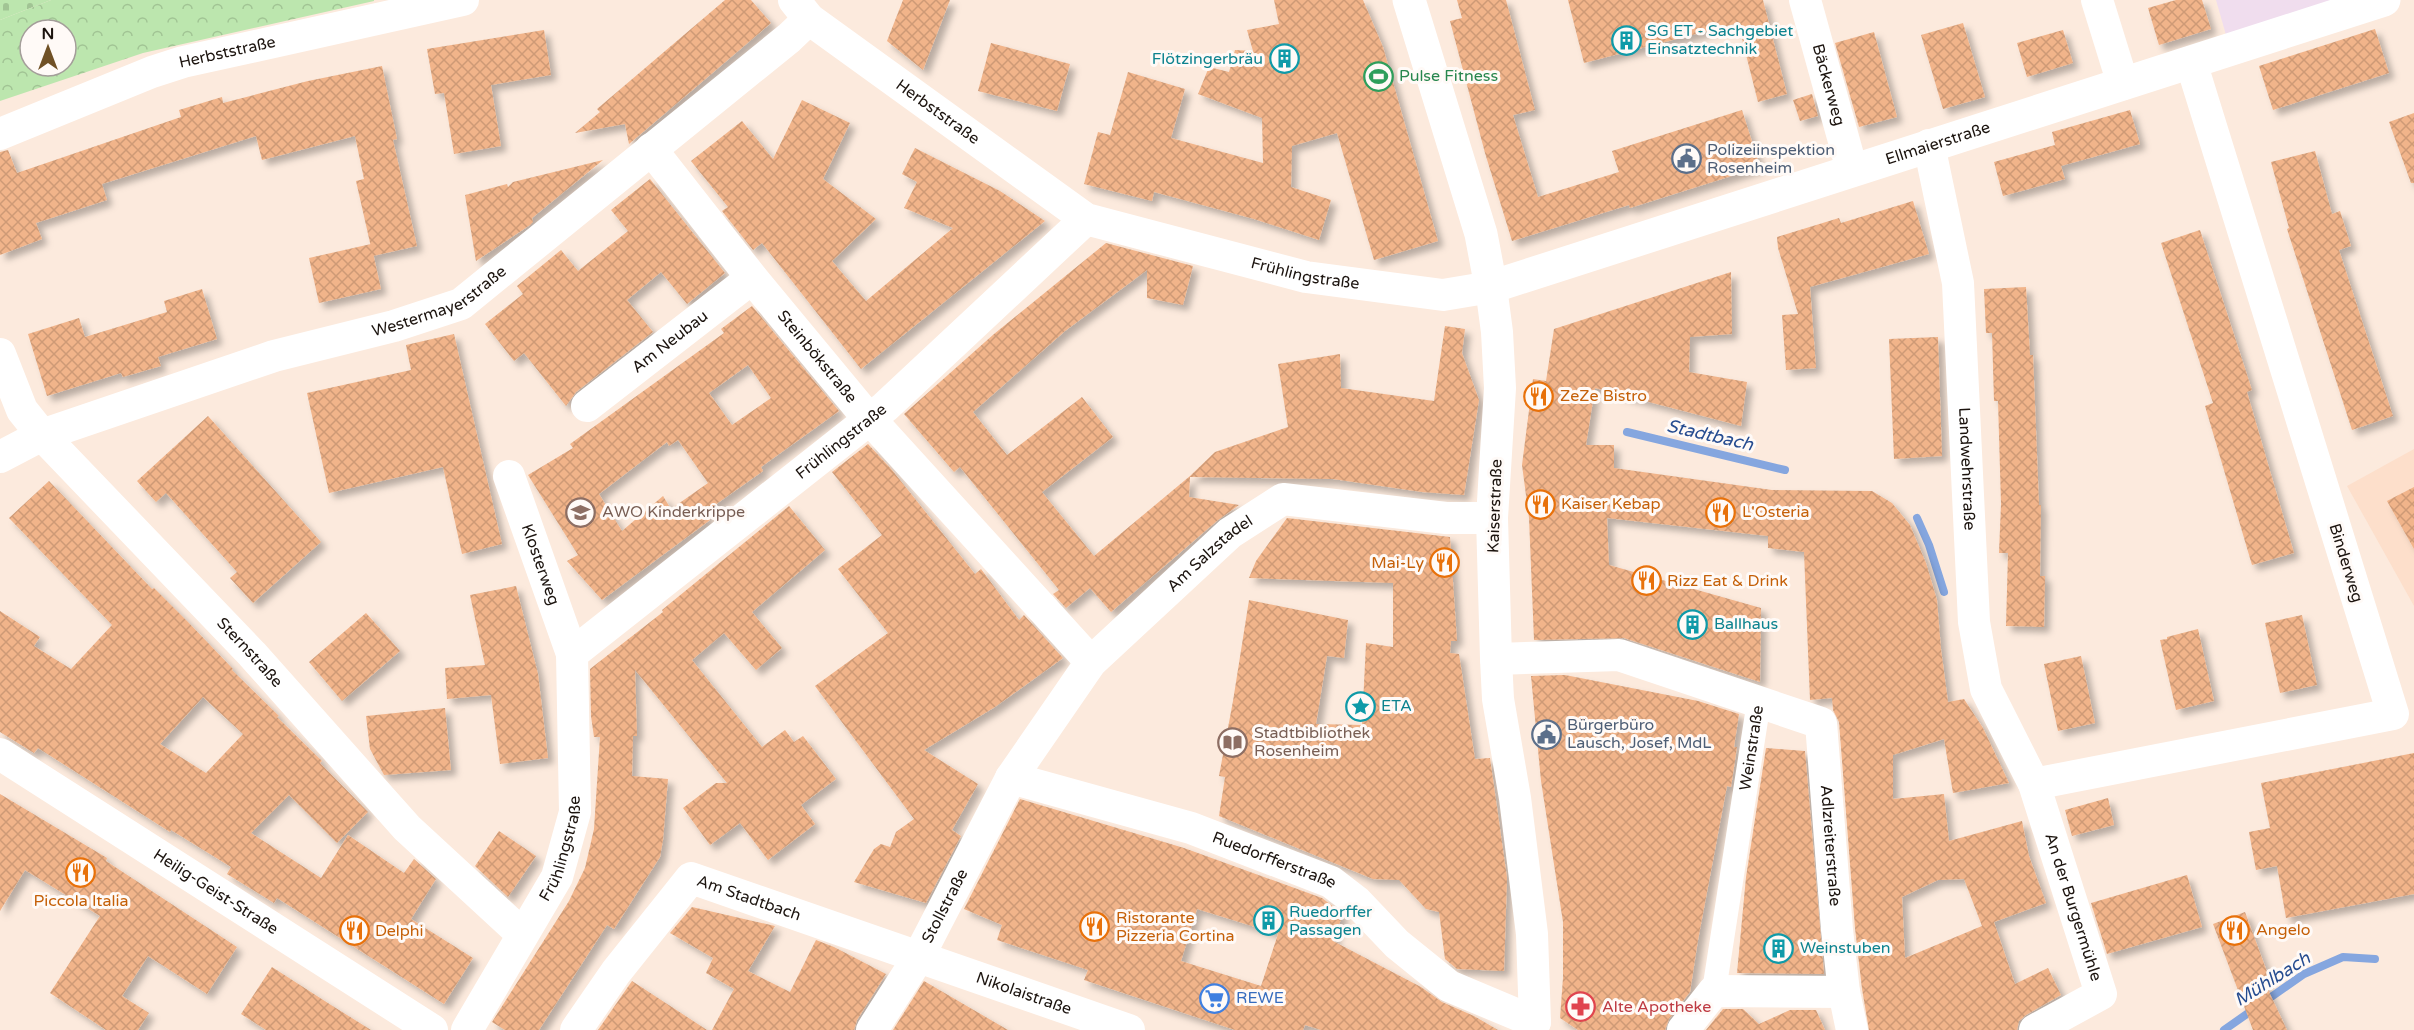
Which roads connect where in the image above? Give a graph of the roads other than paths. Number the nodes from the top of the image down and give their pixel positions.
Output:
1 (463, 0) edge
2 (1409, 0) edge
3 (1805, 0) edge
4 (2097, 0) edge
5 (2384, 0) edge
6 (802, 9) edge
7 (2191, 62) junction
8 (2123, 84) junction
9 (0, 134) edge
10 (1929, 145) junction
11 (651, 149) junction
12 (1851, 170) junction
13 (1086, 219) junction
14 (752, 278) junction
15 (1491, 287) junction
16 (0, 354) edge
17 (587, 406) dead end
18 (870, 420) junction
19 (42, 435) junction
20 (0, 457) edge
21 (509, 476) dead end
22 (1492, 518) junction
23 (572, 654) junction
24 (1496, 659) junction
25 (1091, 662) junction
26 (1759, 701) junction
27 (0, 754) edge
28 (1011, 778) junction
29 (2034, 784) junction
30 (522, 934) junction
31 (918, 958) junction
32 (1714, 991) junction
33 (1844, 992) junction
34 (1535, 1027) edge
35 (432, 1030) edge
36 (467, 1030) edge
37 (576, 1030) edge
38 (872, 1030) edge
39 (1129, 1030) edge
40 (1683, 1030) edge
41 (1852, 1030) edge
42 (2035, 1030) edge

1 - 9 street, Herbststraße
2 - 15 street, Kaiserstraße
3 - 12 street, Bäckerweg
4 - 8 street
5 - 7 street, Ellmaierstraße
6 - 11 street, Westermayerstraße
6 - 13 street, Herbststraße
7 - 8 street, Ellmaierstraße
7 - 29 street, Binderweg
8 - 10 street, Ellmaierstraße
10 - 12 street, Ellmaierstraße
10 - 29 street, Landwehrstraße
11 - 14 street, Steinbökstraße
11 - 19 street, Westermayerstraße
12 - 15 street, Ellmaierstraße
13 - 15 street, Frühlingstraße
13 - 18 street, Frühlingstraße
14 - 17 street, Am Neubau
14 - 18 street, Steinbökstraße
15 - 22 street, Kaiserstraße
16 - 19 street, Sternstraße
18 - 23 street, Frühlingstraße
18 - 25 street, Steinbökstraße
19 - 20 street, Westermayerstraße
19 - 30 street, Sternstraße
21 - 23 street, Klosterweg
22 - 24 street, Kaiserstraße
22 - 25 street, Am Salzstadel
23 - 30 street, Frühlingstraße
24 - 26 street, Weinstraße
24 - 34 street, Kaiserstraße
25 - 28 street, Am Salzstadel
26 - 32 street, Weinstraße
26 - 33 street, Adlzreiterstraße
27 - 35 street, Heilig-Geist-Straße
28 - 31 street, Stollstraße
28 - 34 street, Ruedorfferstraße
29 - 42 street, An der Burgermühle
30 - 36 street, Frühlingstraße
31 - 37 street, Am Stadtbach
31 - 38 street, Stollstraße
31 - 39 street, Nikolaistraße
32 - 33 street
32 - 40 street, Weinstraße
33 - 41 street, Adlzreiterstraße

